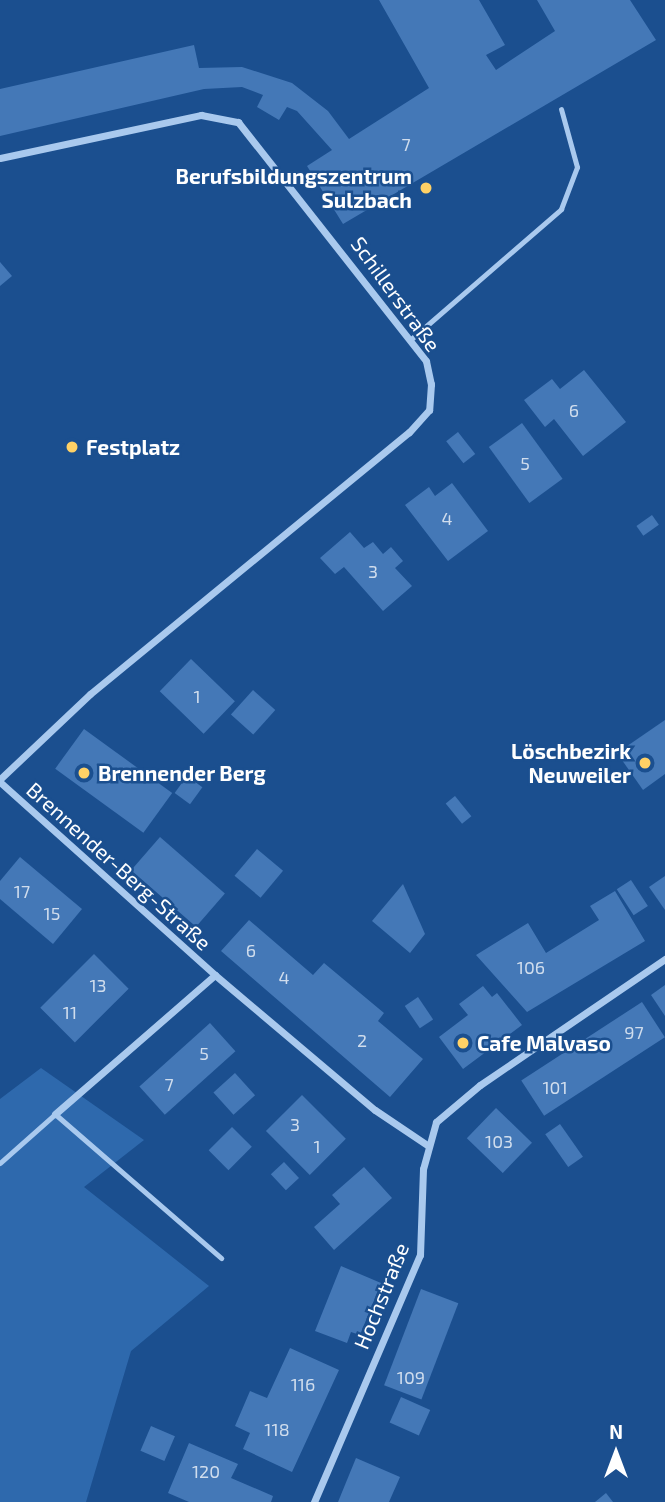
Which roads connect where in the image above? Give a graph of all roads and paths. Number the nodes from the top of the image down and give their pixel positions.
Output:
1 (561, 109) dead end
2 (0, 158) edge
3 (410, 340) junction
4 (0, 780) edge
5 (665, 960) edge
6 (215, 975) junction
7 (55, 1114) junction
8 (428, 1144) junction
9 (0, 1163) edge
10 (221, 1258) dead end
11 (314, 1502) edge

1 - 3 lane
2 - 3 street, Schillerstraße
3 - 4 street, Schillerstraße
4 - 6 street, Brennender-Berg-Straße
5 - 8 street, Hochstraße
6 - 7 street, Brennender-Berg-Straße
6 - 8 street, Brennender-Berg-Straße
7 - 9 lane
7 - 10 lane
8 - 11 street, Hochstraße

